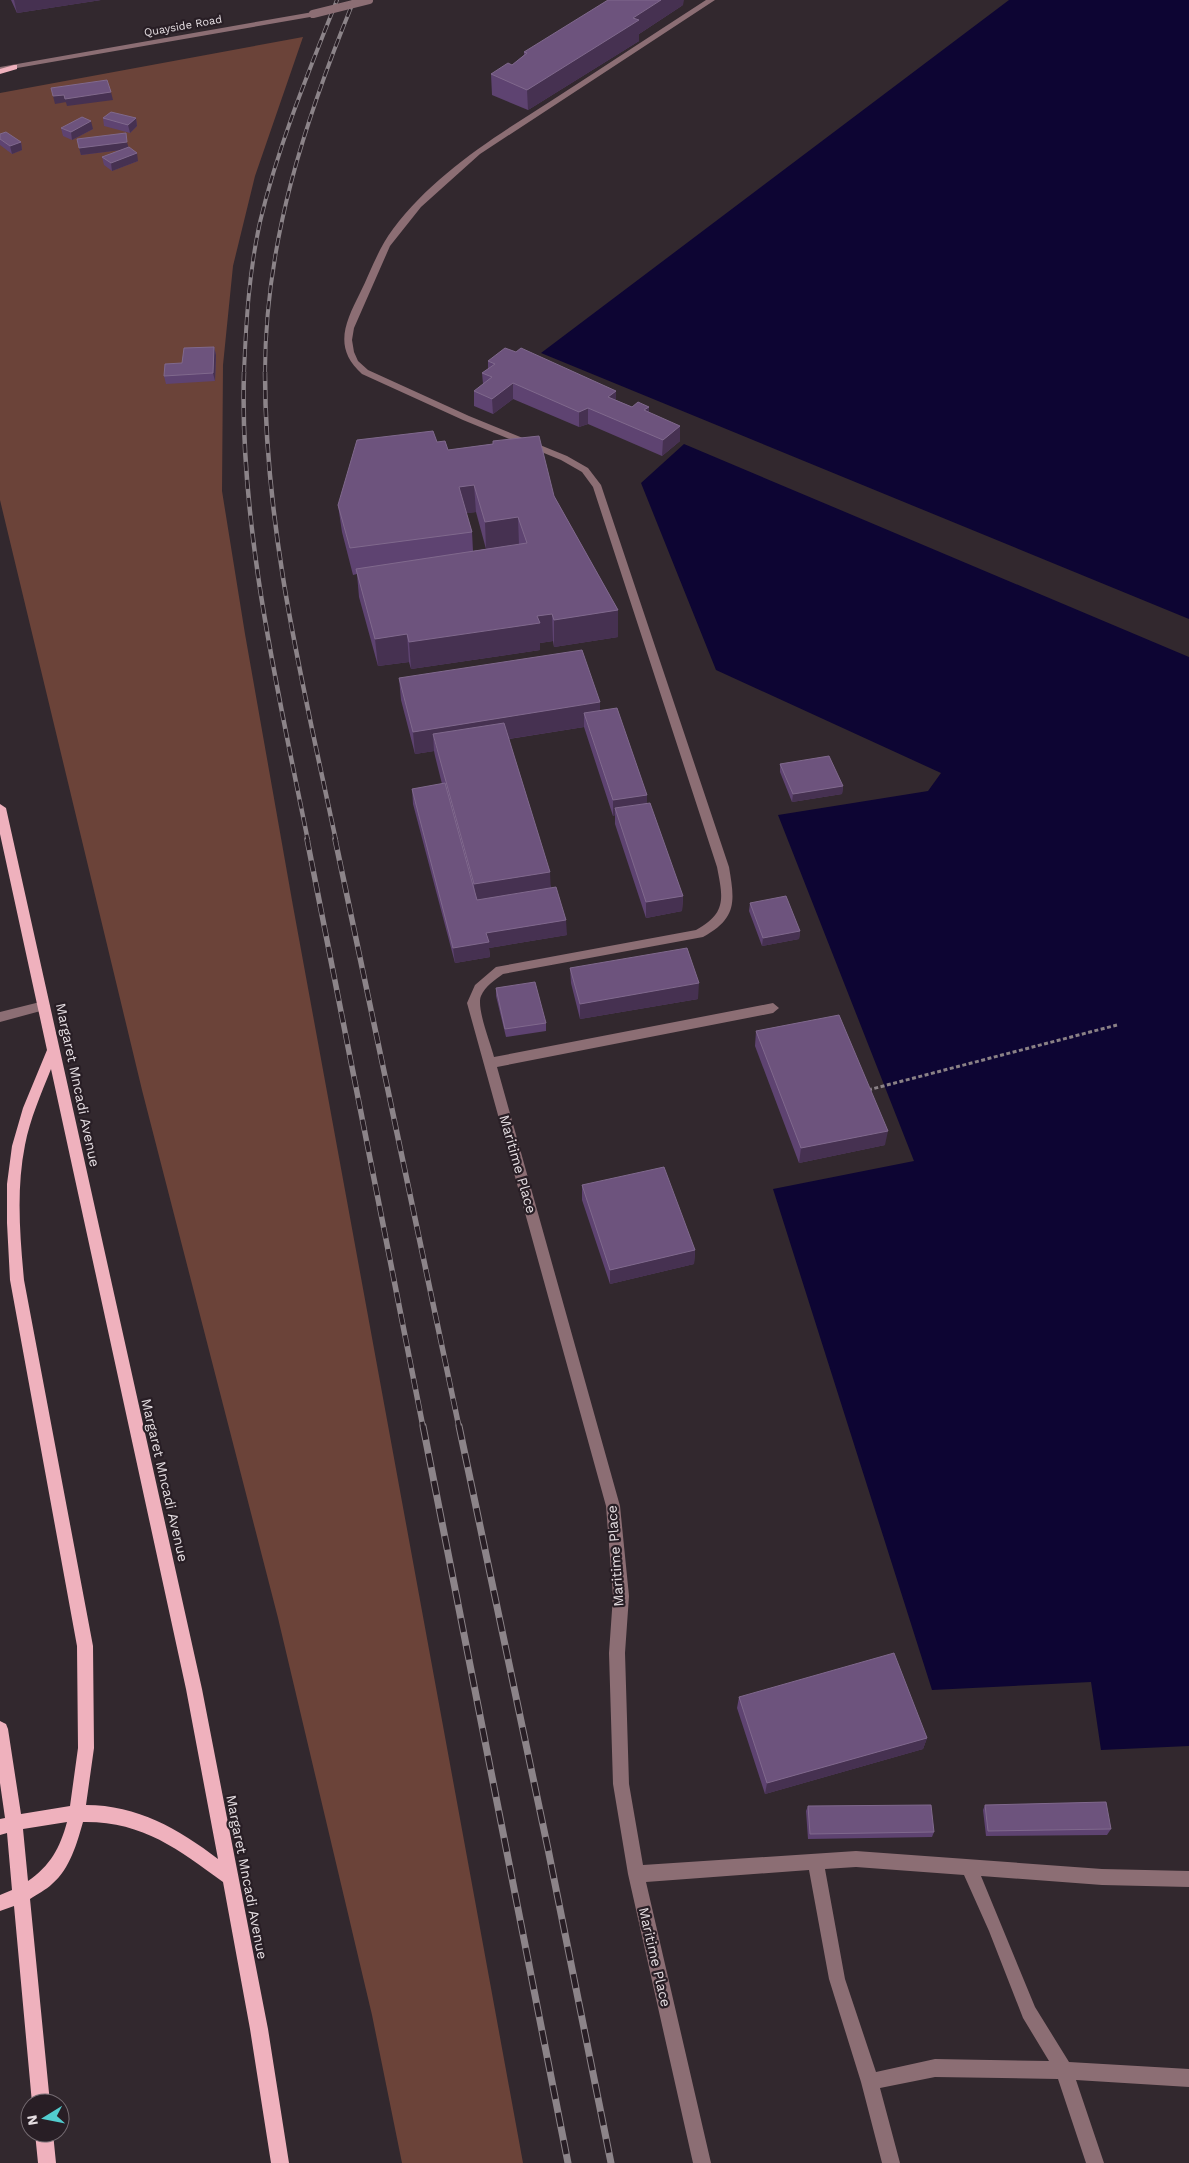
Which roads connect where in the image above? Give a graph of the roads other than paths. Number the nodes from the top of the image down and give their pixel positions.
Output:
1 (369, 0) edge
2 (711, 0) edge
3 (14, 67) joint
4 (0, 71) edge
5 (0, 808) edge
6 (44, 1006) junction
7 (773, 1008) dead end
8 (0, 1018) edge
9 (52, 1052) junction
10 (490, 1063) junction
11 (0, 1728) edge
12 (77, 1815) junction
13 (7, 1825) edge
14 (815, 1861) junction
15 (968, 1868) junction
16 (636, 1874) junction
17 (229, 1877) junction
18 (1189, 1879) edge
19 (20, 1896) junction
20 (0, 1903) edge
21 (1064, 2070) junction
22 (1189, 2078) edge
23 (870, 2082) junction
24 (40, 2093) edge
25 (45, 2143) edge
26 (47, 2163) edge
27 (280, 2163) edge
28 (702, 2163) edge
29 (890, 2163) edge
30 (1095, 2163) edge

1 - 3 street, Quayside Road, bridge
2 - 10 street, Maritime Place
3 - 4 main road
5 - 6 main road, Margaret Mncadi Avenue
6 - 8 street
6 - 9 main road, Margaret Mncadi Avenue
7 - 10 street
9 - 12 main road
9 - 17 main road, Margaret Mncadi Avenue
10 - 16 street, Maritime Place
11 - 13 main road
12 - 13 main road
12 - 17 main road
12 - 19 main road
13 - 19 main road
14 - 15 street
14 - 16 street
14 - 23 street
15 - 18 street
15 - 21 street
16 - 28 street, Maritime Place
17 - 27 main road, Margaret Mncadi Avenue
19 - 20 main road
19 - 24 main road
21 - 22 street
21 - 23 street
21 - 30 street
23 - 29 street
25 - 26 main road

